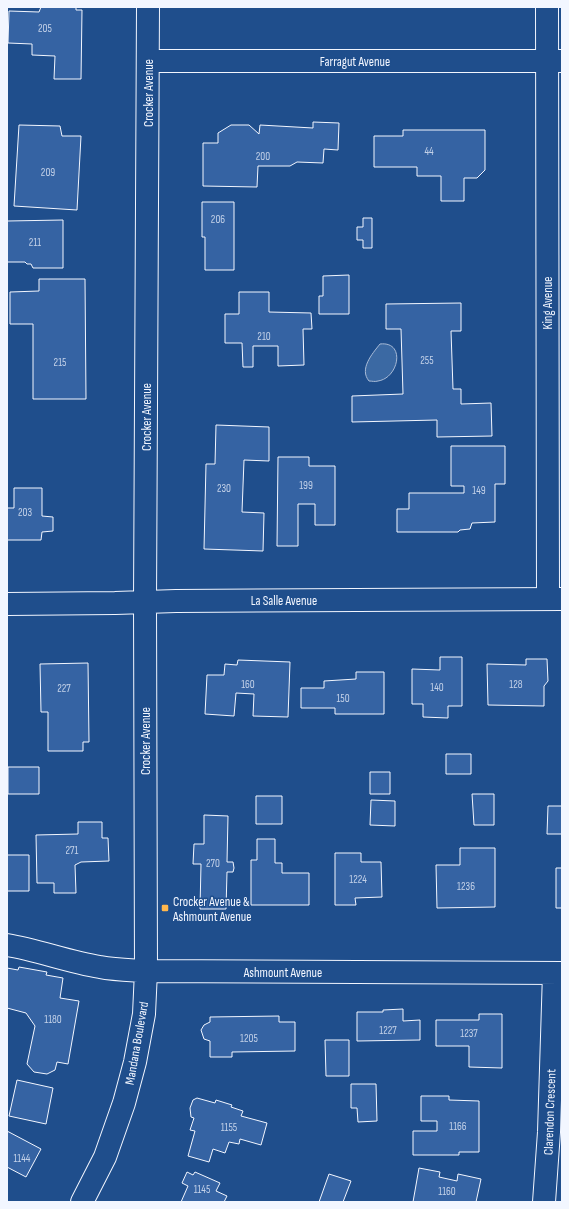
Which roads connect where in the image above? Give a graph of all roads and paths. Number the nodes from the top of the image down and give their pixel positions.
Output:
1 (148, 7) edge
2 (547, 7) edge
3 (148, 61) junction
4 (554, 61) edge
5 (555, 599) edge
6 (145, 602) junction
7 (7, 604) edge
8 (146, 826) joint
9 (7, 945) edge
10 (146, 971) junction
11 (558, 973) edge
12 (82, 1202) edge
13 (544, 1202) edge

1 - 3 street, Crocker Avenue
2 - 4 street, King Avenue
3 - 4 street, Farragut Avenue
3 - 6 street, Crocker Avenue
4 - 5 street, King Avenue
5 - 6 street, La Salle Avenue
6 - 7 street, La Salle Avenue
6 - 8 street, Crocker Avenue
8 - 10 street, Mandana Boulevard
9 - 10 street, Ashmount Avenue
10 - 11 street, Ashmount Avenue
10 - 12 street, Mandana Boulevard
11 - 13 street, Clarendon Crescent

